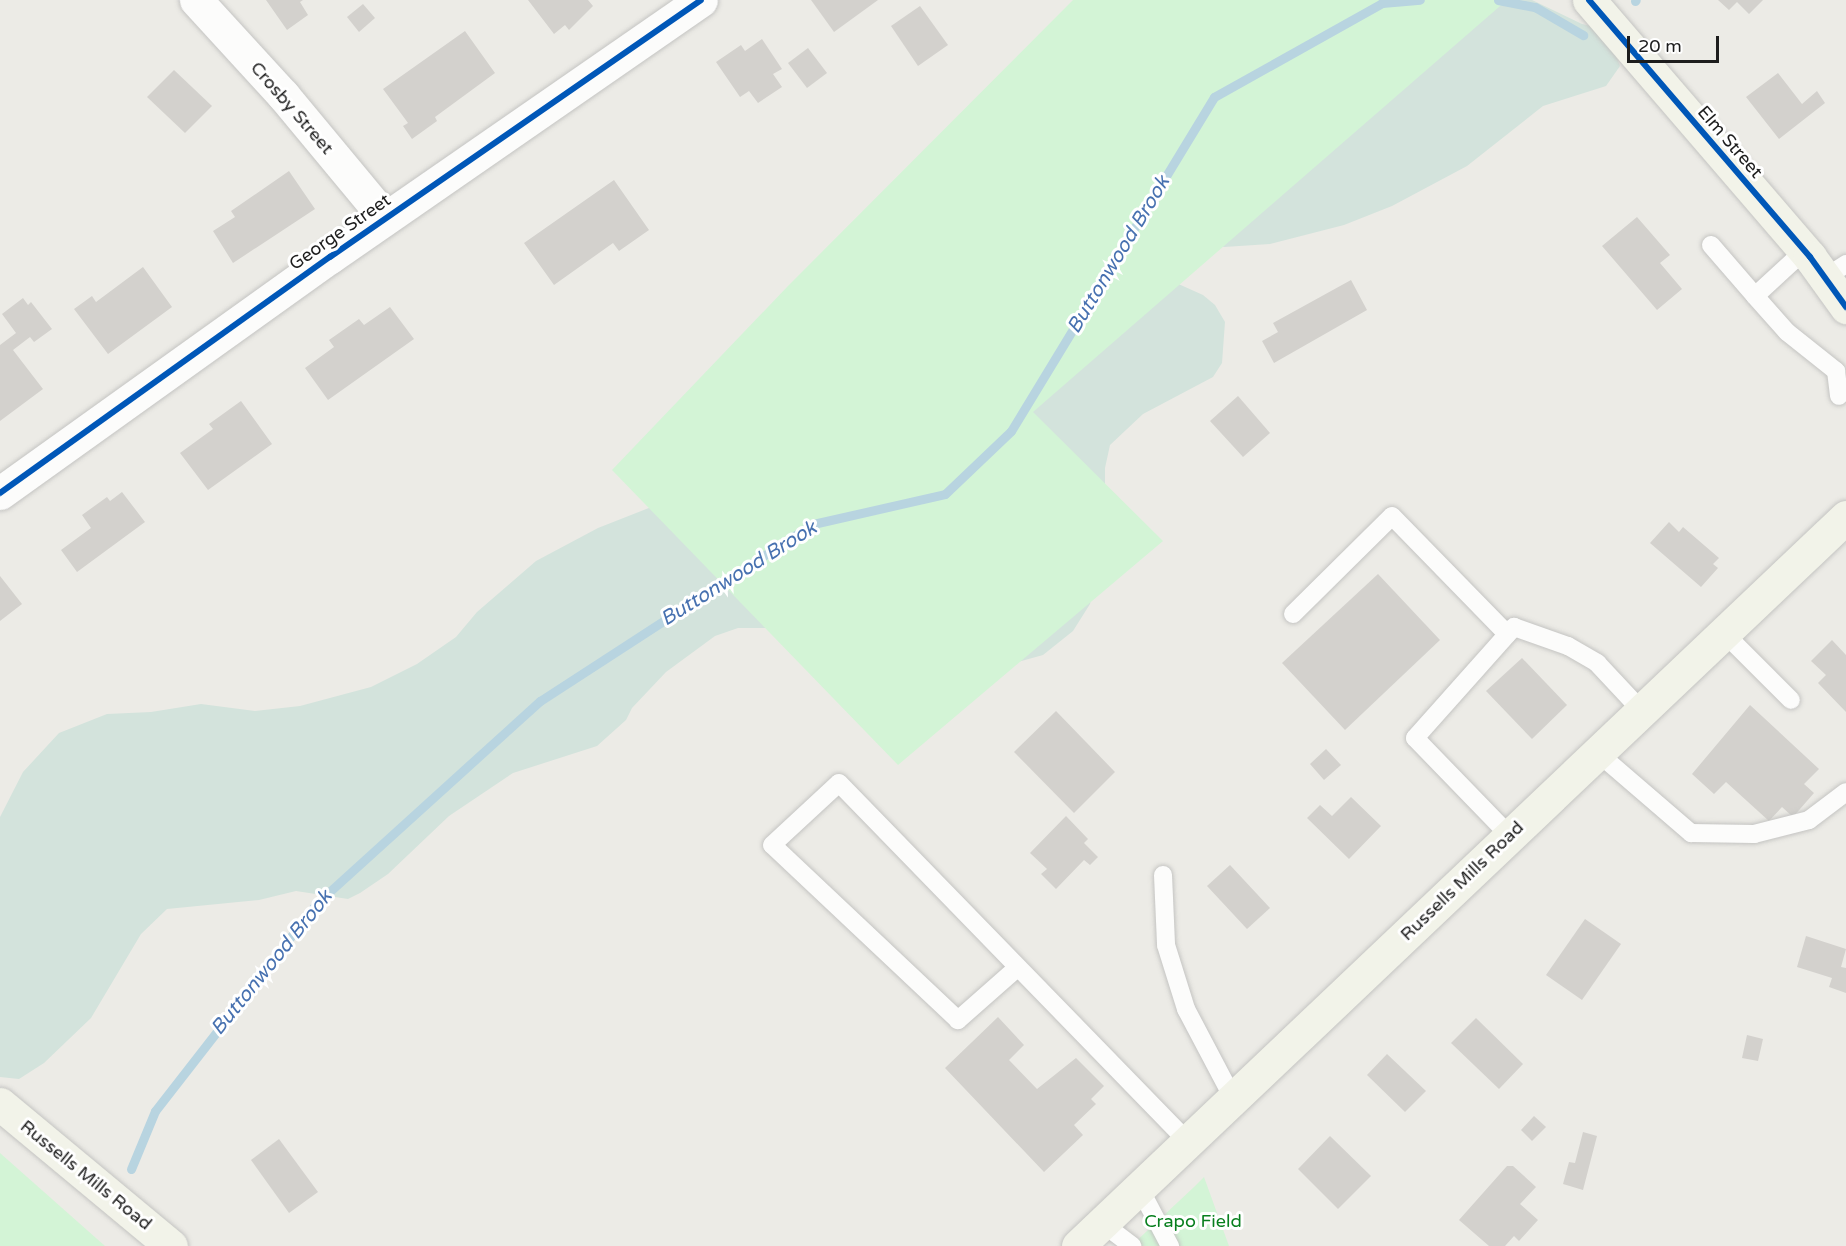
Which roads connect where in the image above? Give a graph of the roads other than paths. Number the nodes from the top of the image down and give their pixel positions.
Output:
1 (196, 0) edge
2 (701, 0) edge
3 (1589, 0) edge
4 (385, 218) junction
5 (1711, 245) dead end
6 (1805, 250) junction
7 (1836, 270) edge
8 (1755, 296) junction
9 (1846, 307) edge
10 (1839, 396) dead end
11 (0, 493) edge
12 (1846, 517) edge
13 (1293, 614) dead end
14 (1723, 632) junction
15 (1507, 634) junction
16 (1791, 699) dead end
17 (1641, 710) junction
18 (1598, 753) junction
19 (1846, 792) edge
20 (1509, 835) junction
21 (1163, 874) dead end
22 (1017, 968) junction
23 (1233, 1098) junction
24 (0, 1104) edge
25 (1187, 1141) junction
26 (1139, 1187) junction
27 (1102, 1223) junction
28 (171, 1246) edge
29 (1078, 1246) edge
30 (1132, 1246) edge
31 (1170, 1246) edge

1 - 4 street, Crosby Street
2 - 4 street, George Street
3 - 6 main road, Elm Street
4 - 11 street, George Street
5 - 8 lane
6 - 7 main road, Elm Street
6 - 8 lane
7 - 9 main road, Elm Street
8 - 10 lane
12 - 14 main road, Russells Mills Road
13 - 15 lane
14 - 16 lane
14 - 17 main road, Russells Mills Road
15 - 17 lane
15 - 20 lane
17 - 18 main road, Russells Mills Road
18 - 19 lane
18 - 20 main road, Russells Mills Road
20 - 23 main road, Russells Mills Road
21 - 23 lane
22 - 22 lane
22 - 25 lane
23 - 25 main road, Russells Mills Road
24 - 28 main road, Russells Mills Road
25 - 26 main road, Russells Mills Road
26 - 27 main road, Russells Mills Road
26 - 31 lane
27 - 29 main road, Russells Mills Road
27 - 30 lane

